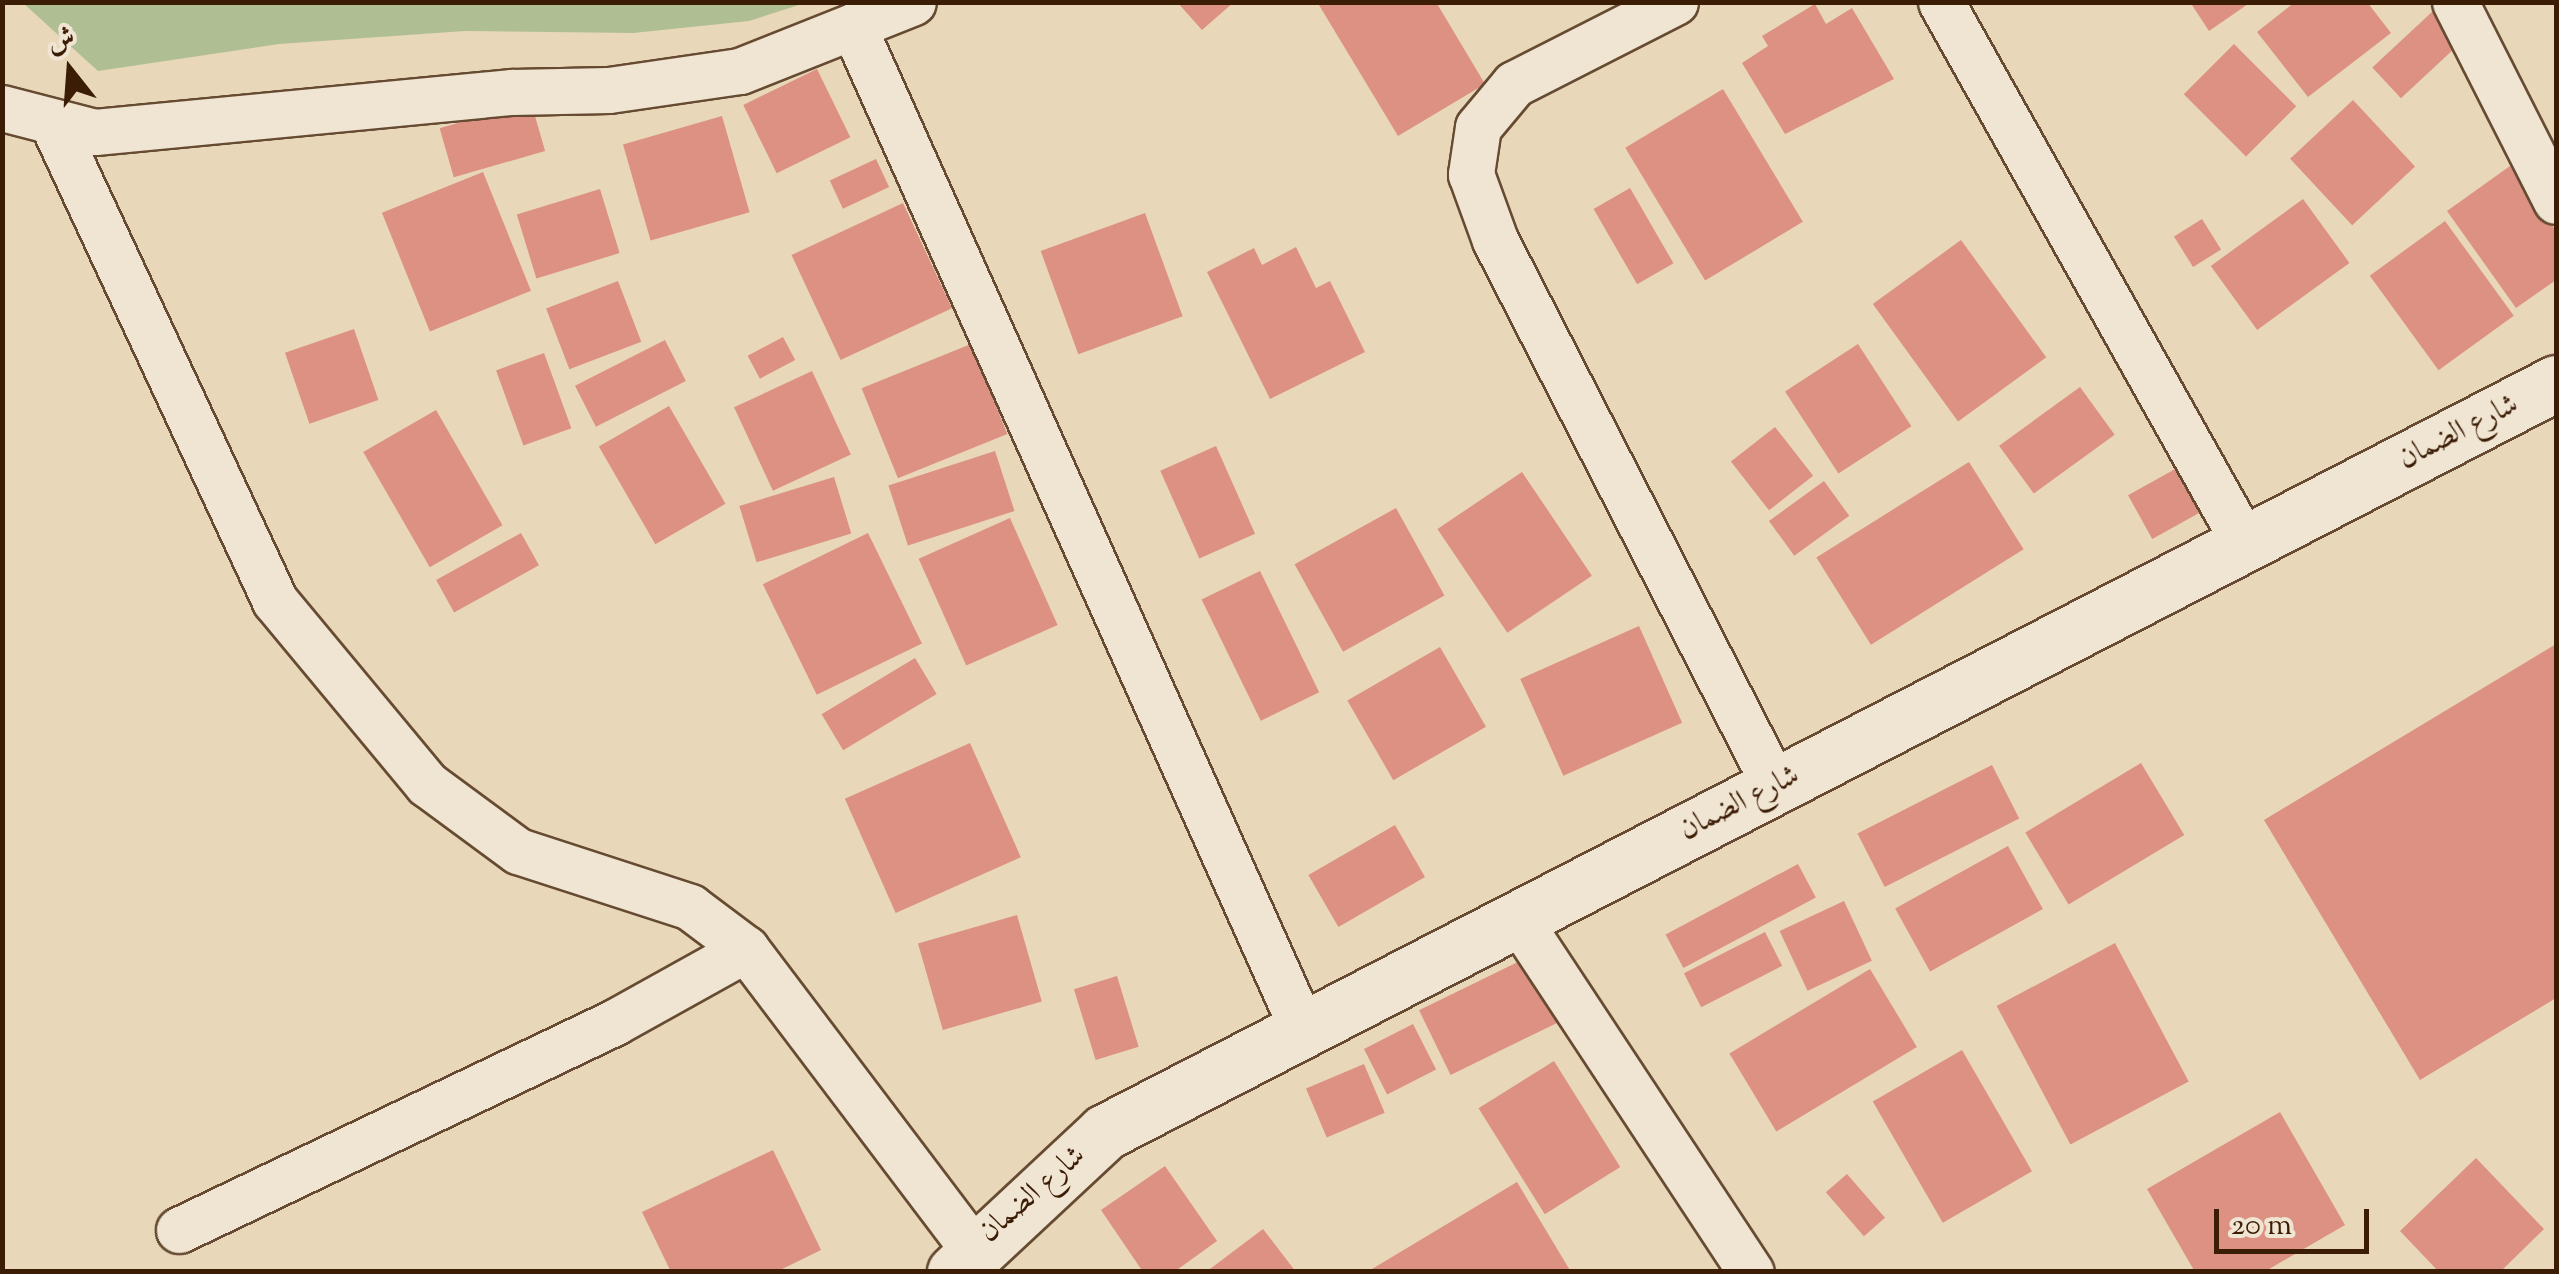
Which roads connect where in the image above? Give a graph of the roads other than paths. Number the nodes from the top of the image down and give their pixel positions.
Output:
1 (913, 2) edge
2 (1675, 2) edge
3 (1941, 2) edge
4 (2455, 2) edge
5 (853, 26) junction
6 (2, 108) edge
7 (53, 124) junction
8 (2556, 202) edge
9 (2556, 383) edge
10 (2245, 544) junction
11 (1775, 786) junction
12 (1518, 919) junction
13 (746, 949) junction
14 (1303, 1030) junction
15 (179, 1230) dead end
16 (964, 1260) edge
17 (1751, 1272) edge

1 - 5 street
2 - 11 street
3 - 10 street
4 - 8 street
5 - 7 street
5 - 14 street
6 - 7 street
7 - 13 street
9 - 10 street, شارع الضمان
10 - 11 street, شارع الضمان
11 - 12 street, شارع الضمان
12 - 14 street, شارع الضمان
12 - 17 street
13 - 15 street
13 - 16 street
14 - 16 street, شارع الضمان

